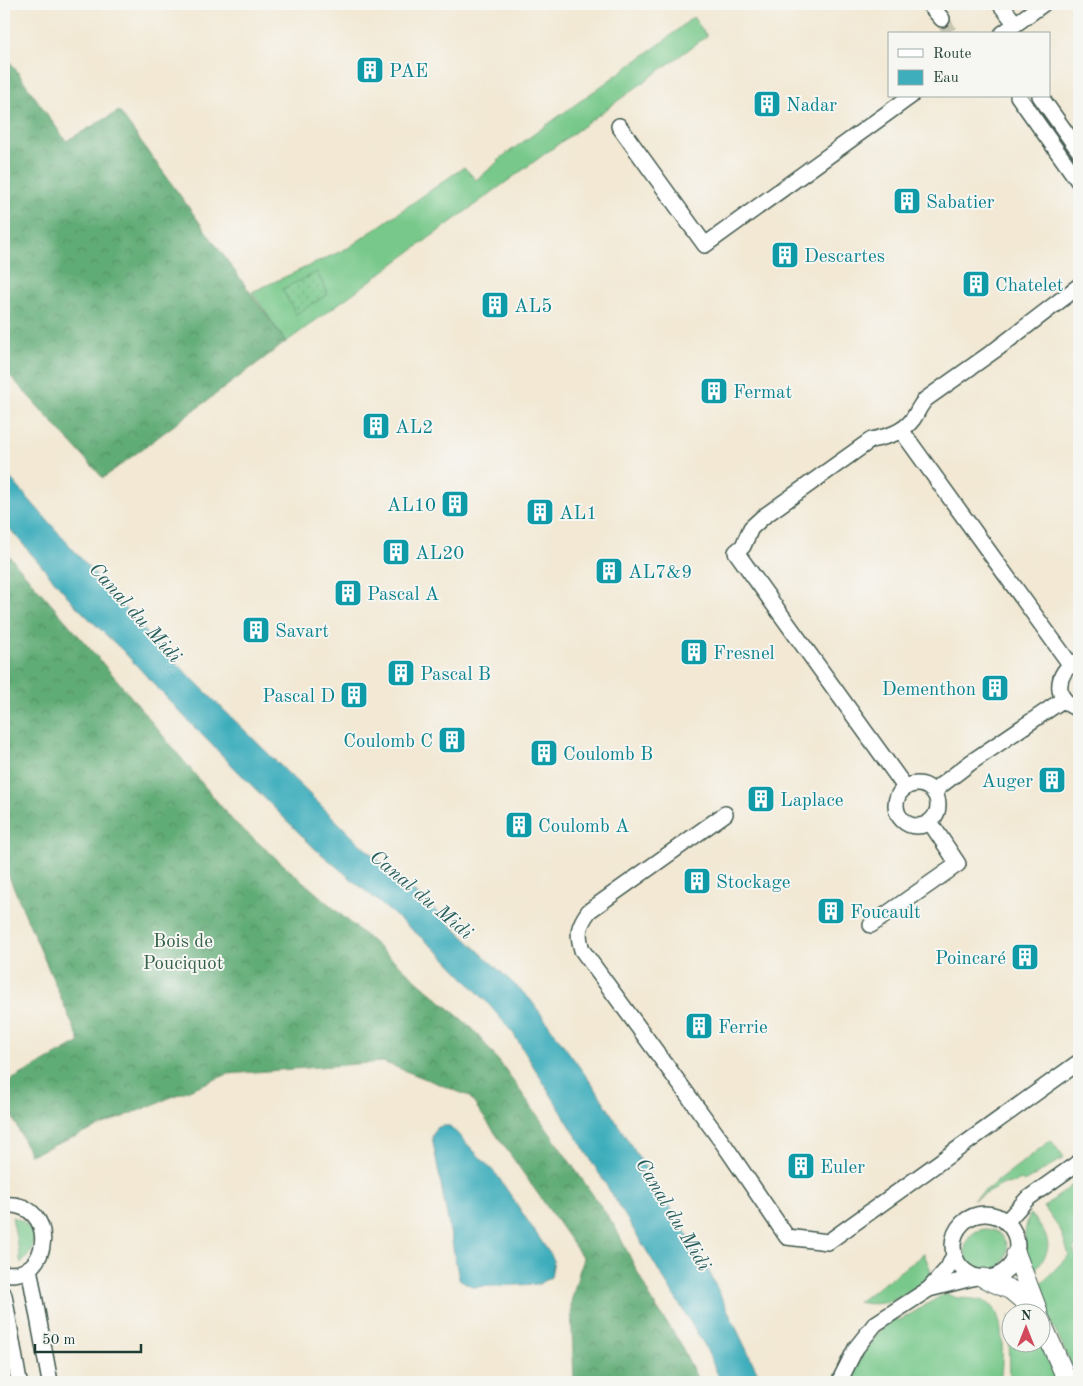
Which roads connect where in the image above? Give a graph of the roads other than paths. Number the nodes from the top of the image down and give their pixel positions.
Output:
1 (929, 4) edge
2 (1000, 4) edge
3 (1043, 4) edge
4 (942, 19) tunnel mouth
5 (1015, 24) junction
6 (1005, 32) edge
7 (908, 98) edge
8 (1019, 98) edge
9 (1041, 98) edge
10 (619, 126) dead end
11 (1079, 151) edge
12 (1079, 182) edge
13 (1079, 286) edge
14 (901, 430) junction
15 (1075, 663) edge
16 (1064, 700) junction
17 (1079, 709) edge
18 (905, 787) junction
19 (935, 793) junction
20 (725, 814) dead end
21 (930, 822) junction
22 (871, 925) dead end
23 (1079, 1062) edge
24 (1079, 1162) edge
25 (4, 1205) edge
26 (1006, 1222) junction
27 (1016, 1254) junction
28 (954, 1255) junction
29 (29, 1268) junction
30 (4, 1274) edge
31 (980, 1278) junction
32 (929, 1289) junction
33 (4, 1295) edge
34 (1026, 1304) edge
35 (1035, 1304) edge
36 (1050, 1340) edge
37 (19, 1382) edge
38 (50, 1382) edge
39 (839, 1382) edge
40 (1068, 1382) edge

1 - 4 street
2 - 5 street
3 - 5 street
5 - 6 street
7 - 10 street
8 - 12 street
9 - 11 street
13 - 14 street
14 - 15 street
14 - 18 street
15 - 16 street
16 - 17 street
16 - 19 street
18 - 19 street
18 - 21 street
19 - 21 street
20 - 23 street
21 - 22 street
24 - 26 street
25 - 29 street
26 - 27 street
26 - 28 street
27 - 31 street
27 - 35 main road
28 - 31 street
28 - 32 street
29 - 30 street
29 - 38 street
31 - 32 street
31 - 34 main road
32 - 39 street
33 - 37 street
36 - 40 main road

